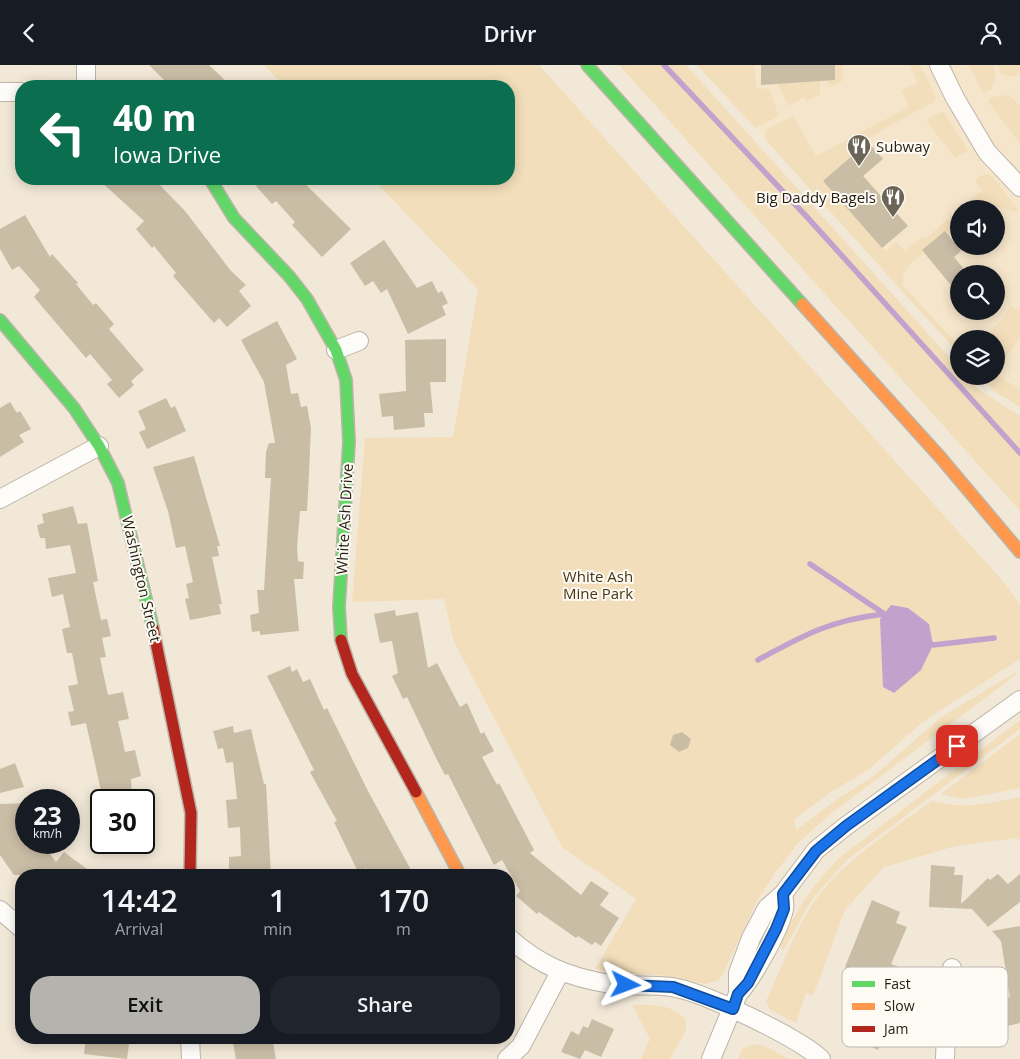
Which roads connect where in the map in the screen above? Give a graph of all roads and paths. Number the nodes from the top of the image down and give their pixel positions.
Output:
1 (86, 65) edge
2 (587, 65) edge
3 (939, 65) edge
4 (86, 80) edge
5 (0, 92) edge
6 (15, 92) edge
7 (214, 185) edge
8 (1020, 187) edge
9 (0, 321) edge
10 (359, 341) dead end
11 (336, 350) junction
12 (99, 446) junction
13 (0, 499) edge
14 (1020, 552) edge
15 (1020, 700) edge
16 (190, 869) edge
17 (457, 869) edge
18 (0, 910) edge
19 (15, 923) edge
20 (515, 943) edge
21 (560, 971) junction
22 (735, 1002) junction
23 (190, 1044) edge
24 (191, 1059) edge
25 (507, 1059) edge
26 (711, 1059) edge
27 (821, 1059) edge

1 - 4 street
2 - 14 main road
3 - 8 street
5 - 6 street
7 - 11 main road, White Ash Drive
9 - 12 main road, Washington Street
10 - 11 street
11 - 17 main road, White Ash Drive
12 - 13 street
12 - 16 main road, Washington Street
15 - 22 street
18 - 19 street
20 - 21 street
21 - 22 street
21 - 25 street
22 - 26 street
22 - 27 street
23 - 24 street

